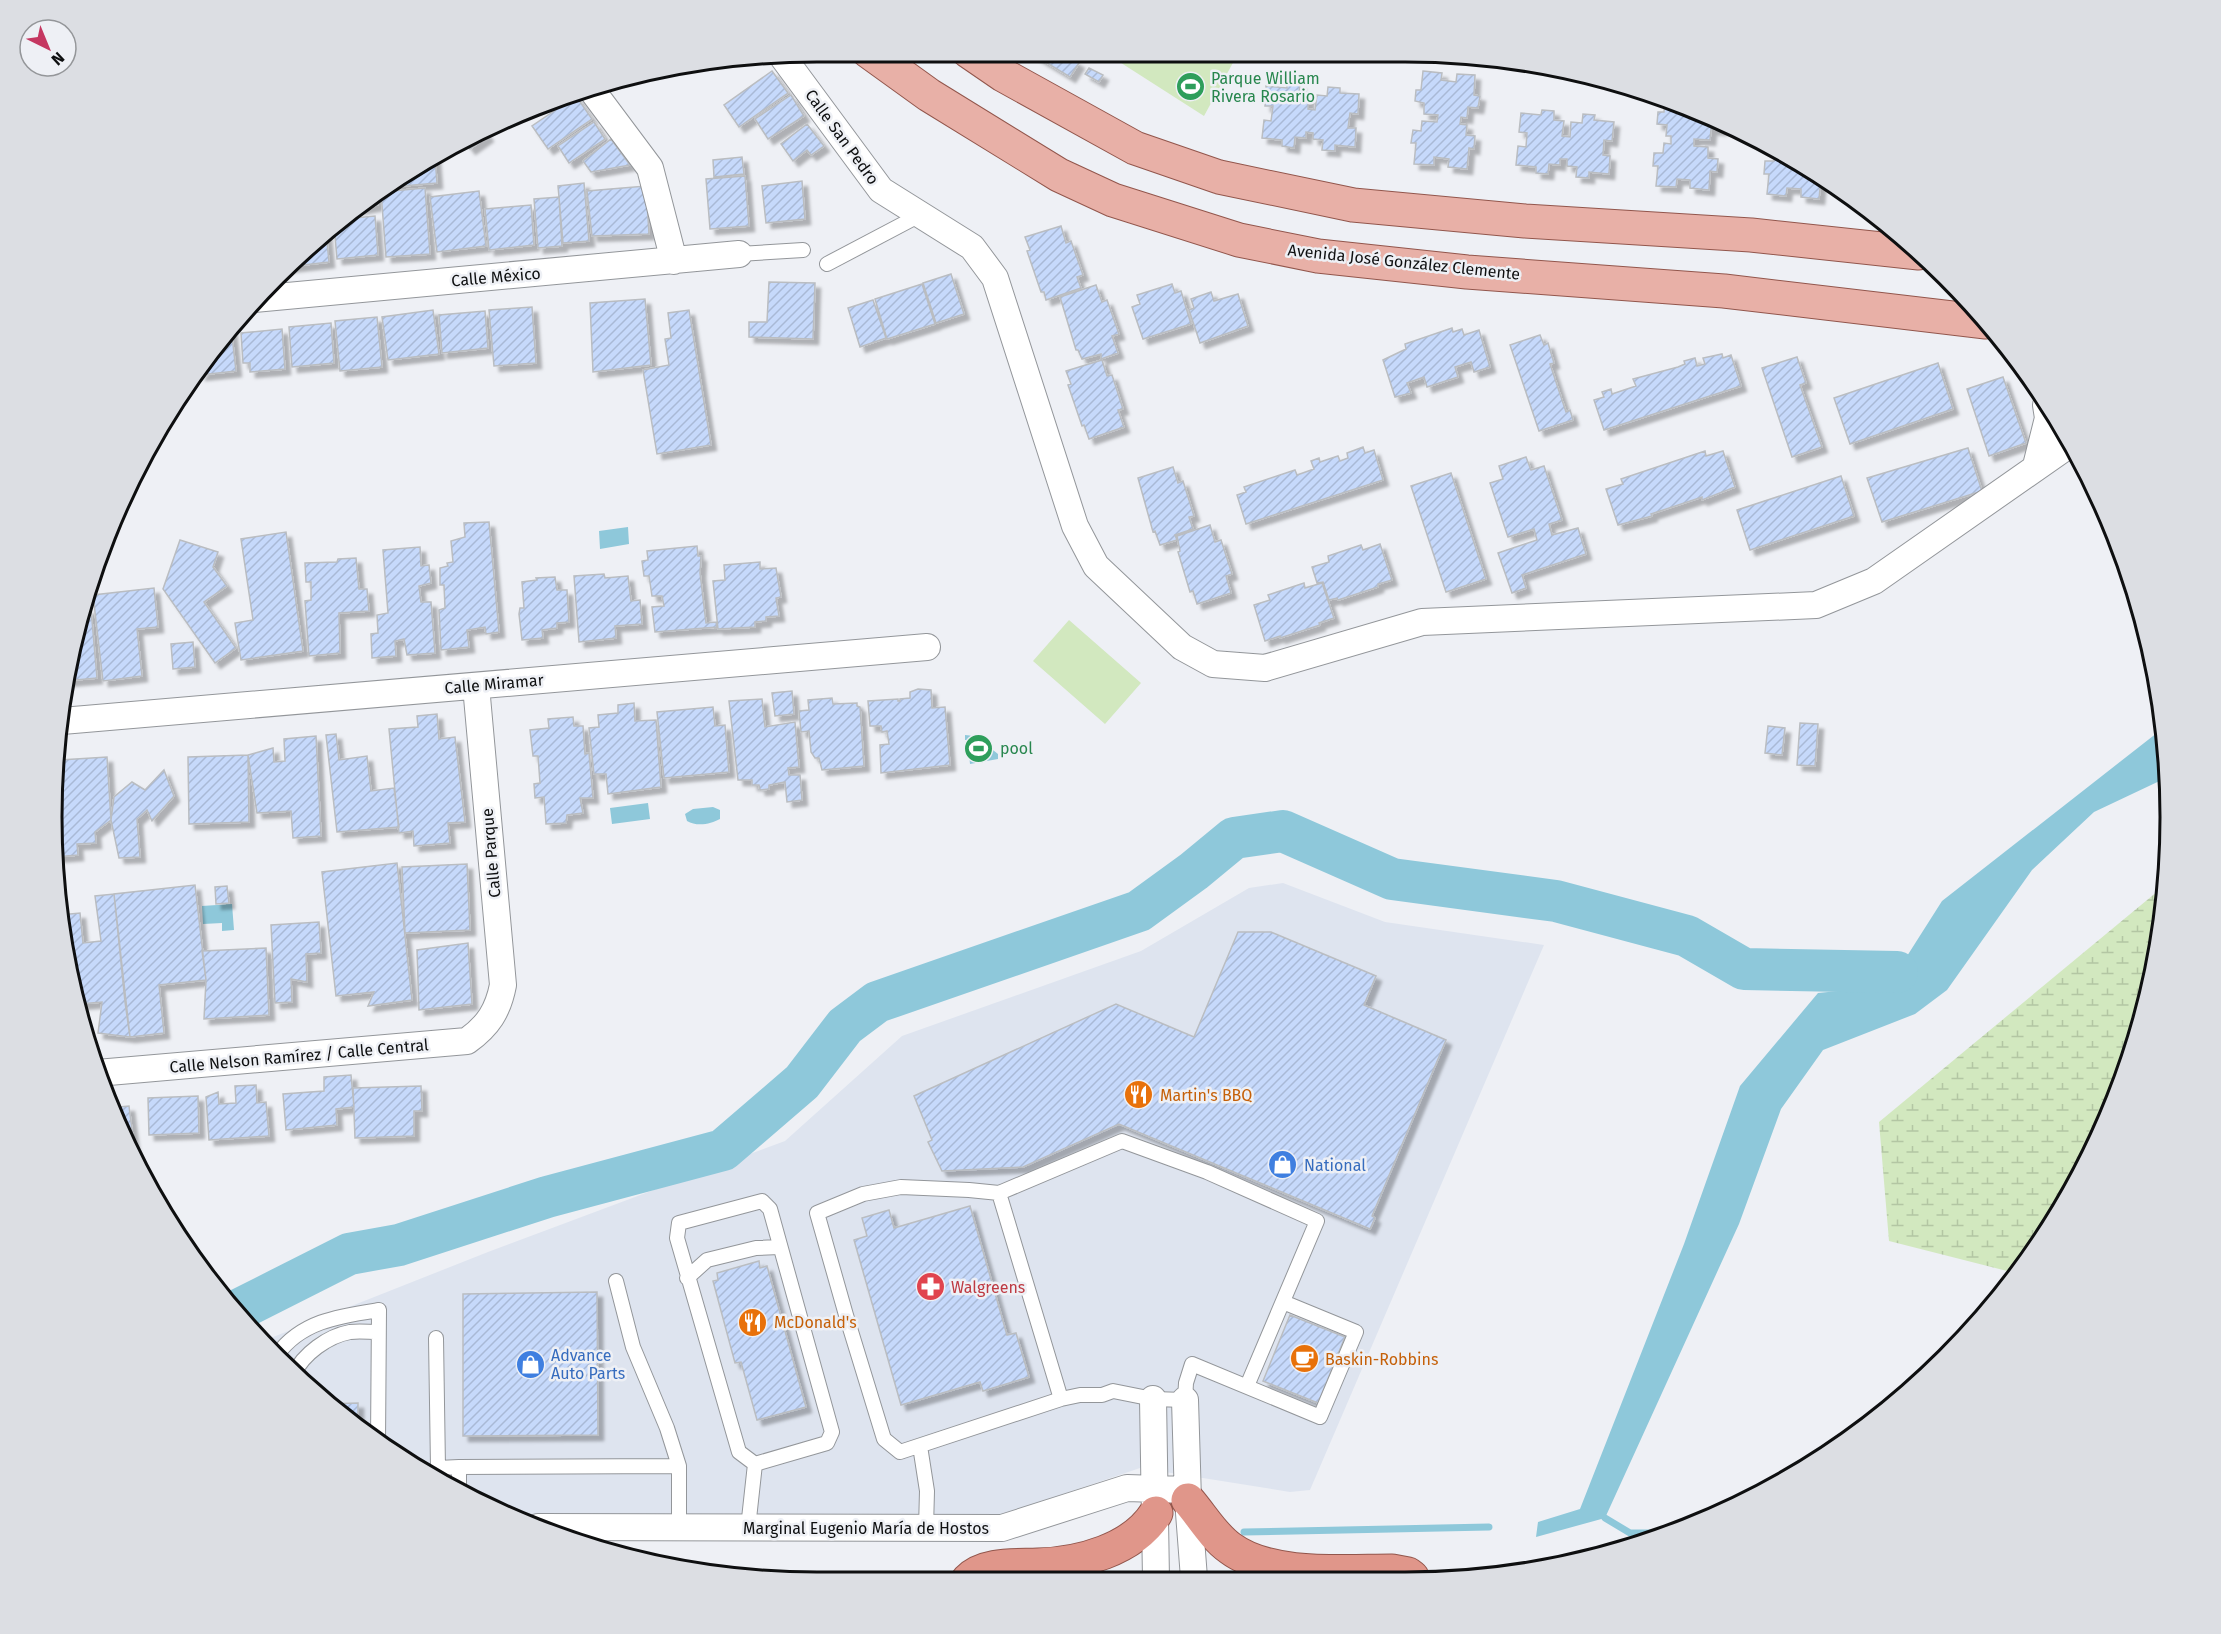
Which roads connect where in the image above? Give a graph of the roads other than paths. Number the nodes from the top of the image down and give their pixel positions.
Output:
1 (883, 62) edge
2 (984, 62) edge
3 (787, 63) edge
4 (596, 95) edge
5 (920, 215) junction
6 (803, 250) dead end
7 (1905, 251) edge
8 (739, 254) joint
9 (675, 261) junction
10 (827, 264) dead end
11 (269, 298) edge
12 (1973, 320) edge
13 (2047, 421) edge
14 (2063, 448) edge
15 (2036, 466) junction
16 (927, 647) dead end
17 (476, 686) junction
18 (68, 721) edge
19 (492, 1018) joint
20 (107, 1072) edge
21 (999, 1193) junction
22 (779, 1247) junction
23 (687, 1278) junction
24 (616, 1281) dead end
25 (1283, 1302) junction
26 (378, 1332) junction
27 (436, 1338) dead end
28 (282, 1350) edge
29 (298, 1365) edge
30 (1247, 1386) junction
31 (1061, 1399) junction
32 (1153, 1400) junction
33 (1185, 1400) junction
34 (378, 1431) edge
35 (920, 1446) junction
36 (755, 1464) junction
37 (679, 1466) junction
38 (459, 1467) junction
39 (459, 1482) edge
40 (1187, 1495) junction
41 (1155, 1501) junction
42 (561, 1527) edge
43 (679, 1528) junction
44 (748, 1528) junction
45 (926, 1528) junction
46 (979, 1572) edge
47 (1156, 1572) edge
48 (1193, 1572) edge
49 (1397, 1572) edge

1 - 12 main road, Avenida José González Clemente
2 - 7 main road
3 - 5 street, Calle San Pedro
4 - 9 street
5 - 10 lane
5 - 15 street
6 - 8 lane
8 - 9 street, Calle México
9 - 11 street, Calle México
13 - 15 street
14 - 15 street
16 - 17 street, Calle Miramar
17 - 18 street, Calle Miramar
17 - 19 street, Calle Parque
19 - 20 street, Calle Nelson Ramírez / Calle Central
21 - 25 lane
21 - 31 lane
21 - 35 lane
22 - 23 lane
22 - 23 lane
22 - 36 lane
23 - 36 lane
24 - 37 lane
25 - 30 lane
25 - 30 lane
26 - 28 lane
26 - 29 lane
26 - 34 lane
27 - 38 lane
30 - 33 lane
31 - 32 lane
31 - 35 lane
32 - 33 lane
32 - 41 street
33 - 40 street
35 - 45 lane
36 - 44 lane
37 - 38 lane
37 - 43 lane
38 - 39 lane
40 - 41 street, Marginal Eugenio María de Hostos
40 - 48 street
40 - 49 highway
41 - 45 street, Marginal Eugenio María de Hostos
41 - 46 highway
41 - 47 street
42 - 43 street, Marginal Eugenio María de Hostos
43 - 44 street, Marginal Eugenio María de Hostos
44 - 45 street, Marginal Eugenio María de Hostos

